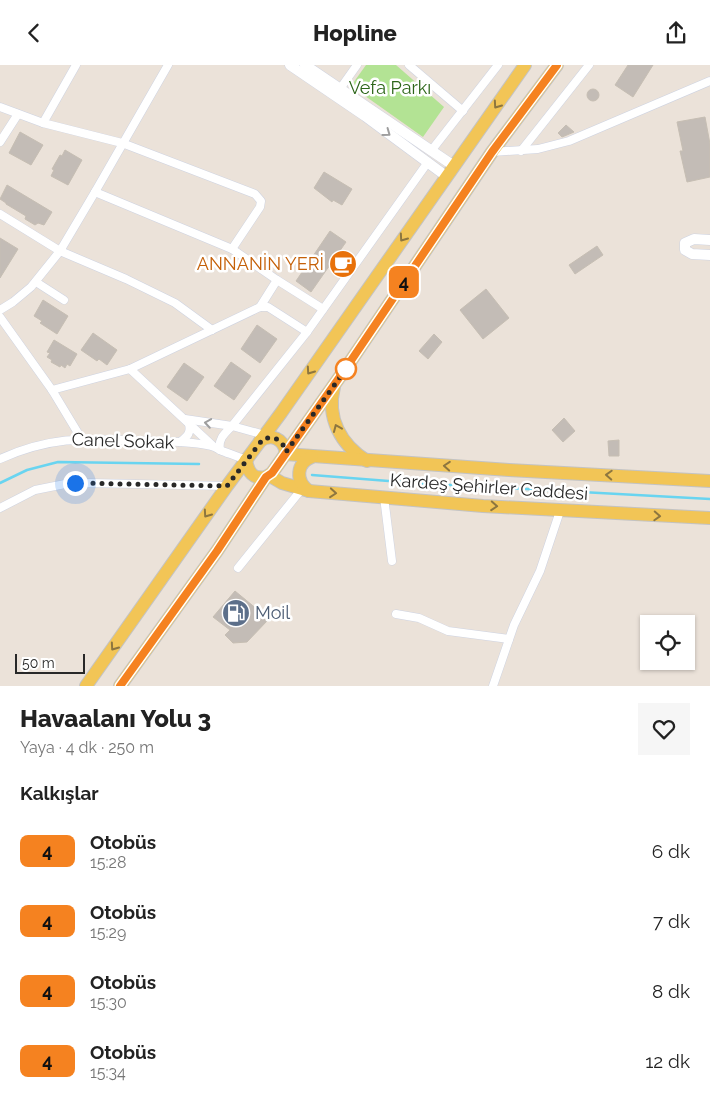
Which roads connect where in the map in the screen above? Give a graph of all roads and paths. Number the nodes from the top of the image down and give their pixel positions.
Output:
1 (76, 65) edge
2 (168, 65) edge
3 (290, 65) edge
4 (305, 65) edge
5 (357, 65) edge
6 (409, 65) edge
7 (498, 65) edge
8 (525, 65) edge
9 (558, 65) edge
10 (589, 65) edge
11 (710, 81) edge
12 (340, 89) junction
13 (0, 107) edge
14 (463, 111) junction
15 (18, 114) junction
16 (43, 123) junction
17 (0, 142) edge
18 (122, 143) junction
19 (431, 151) junction
20 (522, 151) junction
21 (492, 152) junction
22 (428, 162) junction
23 (450, 171) junction
24 (95, 192) junction
25 (0, 214) edge
26 (710, 240) edge
27 (232, 249) junction
28 (60, 251) junction
29 (710, 255) edge
30 (277, 280) junction
31 (36, 282) junction
32 (64, 300) dead end
33 (260, 307) junction
34 (323, 309) junction
35 (0, 310) edge
36 (0, 317) edge
37 (212, 330) junction
38 (307, 332) junction
39 (130, 369) junction
40 (335, 384) junction
41 (52, 390) junction
42 (187, 421) junction
43 (232, 426) junction
44 (81, 438) junction
45 (262, 438) junction
46 (180, 442) junction
47 (217, 448) junction
48 (286, 453) junction
49 (312, 457) junction
50 (0, 459) edge
51 (247, 460) junction
52 (367, 461) junction
53 (268, 477) junction
54 (710, 481) edge
55 (227, 486) junction
56 (305, 490) junction
57 (384, 497) junction
58 (0, 508) edge
59 (560, 511) junction
60 (710, 518) edge
61 (392, 561) dead end
62 (238, 568) dead end
63 (396, 614) dead end
64 (509, 639) junction
65 (86, 686) edge
66 (120, 686) edge
67 (493, 686) edge

1 - 16 street
2 - 18 street
3 -> 22 street
4 - 12 street
5 - 12 street
6 - 14 street
7 - 14 street
8 -> 23 main road
9 - 21 main road
10 - 20 street
11 - 20 street
12 - 19 street
13 - 15 street
14 - 19 street
15 - 16 street
15 - 17 street
16 - 18 street
18 - 24 street
18 - 27 street
19 - 23 street
20 - 21 street
21 - 40 main road
22 - 23 street
22 - 34 street
23 -> 45 main road
24 - 27 street
24 - 28 street
25 - 28 street
26 - 29 street
27 - 30 street
28 - 31 street
28 - 37 street
30 - 33 street
30 - 34 street
31 - 32 street
31 - 35 street
33 - 37 street
33 - 38 street
34 - 38 street
36 - 41 street
37 - 39 street
38 - 43 street
39 - 41 street
39 - 42 street
40 - 48 main road
52 -> 40 main road
41 - 44 street
43 -> 42 street
42 - 46 street
42 - 47 street
43 - 45 street
43 - 47 street
44 - 46 street, Canel Sokak
44 - 50 street, Canel Sokak
45 - 48 main road
45 - 51 main road
46 - 47 street, Canel Sokak
47 - 51 street, Canel Sokak
48 - 49 main road, Kardeş Şehirler Caddesi
48 - 53 main road
49 - 52 main road, Kardeş Şehirler Caddesi
49 - 56 main road
51 - 53 main road
51 - 55 main road
54 -> 52 main road, Kardeş Şehirler Caddesi
53 - 56 main road, Kardeş Şehirler Caddesi
53 - 66 main road
55 - 58 street
55 -> 65 main road
56 -> 57 main road, Kardeş Şehirler Caddesi
56 - 62 street
57 -> 59 main road, Kardeş Şehirler Caddesi
57 - 61 street
59 -> 60 main road, Kardeş Şehirler Caddesi
59 - 64 street
63 - 64 street
64 - 67 street

